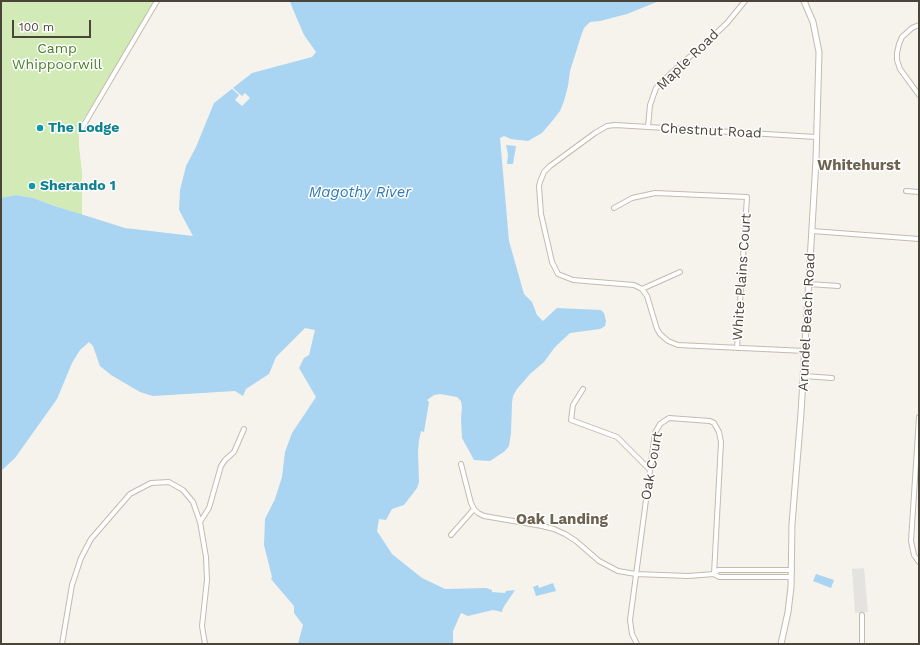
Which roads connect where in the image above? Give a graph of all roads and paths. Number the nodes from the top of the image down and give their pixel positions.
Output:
1 (157, 1) edge
2 (745, 1) edge
3 (804, 1) edge
4 (919, 26) edge
5 (919, 95) edge
6 (648, 127) junction
7 (82, 128) dead end
8 (816, 137) junction
9 (906, 191) dead end
10 (919, 192) edge
11 (614, 208) dead end
12 (812, 232) junction
13 (919, 239) edge
14 (680, 272) dead end
15 (809, 284) junction
16 (838, 286) dead end
17 (642, 289) junction
18 (738, 348) junction
19 (805, 351) junction
20 (804, 376) junction
21 (832, 378) dead end
22 (582, 389) dead end
23 (919, 417) edge
24 (244, 429) dead end
25 (461, 464) dead end
26 (650, 470) junction
27 (917, 482) edge
28 (474, 509) junction
29 (200, 522) junction
30 (451, 535) dead end
31 (919, 562) edge
32 (792, 570) junction
33 (636, 574) junction
34 (714, 574) junction
35 (791, 577) junction
36 (862, 615) dead end
37 (62, 644) edge
38 (205, 644) edge
39 (637, 644) edge
40 (781, 644) edge
41 (862, 644) edge

1 - 7 street
2 - 6 street, Maple Road
3 - 8 street, Arundel Beach Road
4 - 5 street
6 - 8 street, Chestnut Road
6 - 17 street, Chestnut Road
8 - 12 street, Arundel Beach Road
9 - 10 street
11 - 18 street, White Plains Court
12 - 13 street
12 - 15 street, Arundel Beach Road
14 - 17 street
15 - 16 street
15 - 19 street, Arundel Beach Road
17 - 18 street
18 - 19 street
19 - 20 street, Arundel Beach Road
20 - 21 street
20 - 32 street, Arundel Beach Road
22 - 26 street
23 - 27 street
24 - 29 street
25 - 28 street
26 - 33 street, Oak Court
26 - 34 street, Oak Court
27 - 31 street
28 - 30 street
28 - 33 street
29 - 37 street
29 - 38 street
32 - 34 street
32 - 35 street, Arundel Beach Road
33 - 34 street
33 - 39 street, Oak Court
34 - 35 street
35 - 40 street, Arundel Beach Road
36 - 41 street

